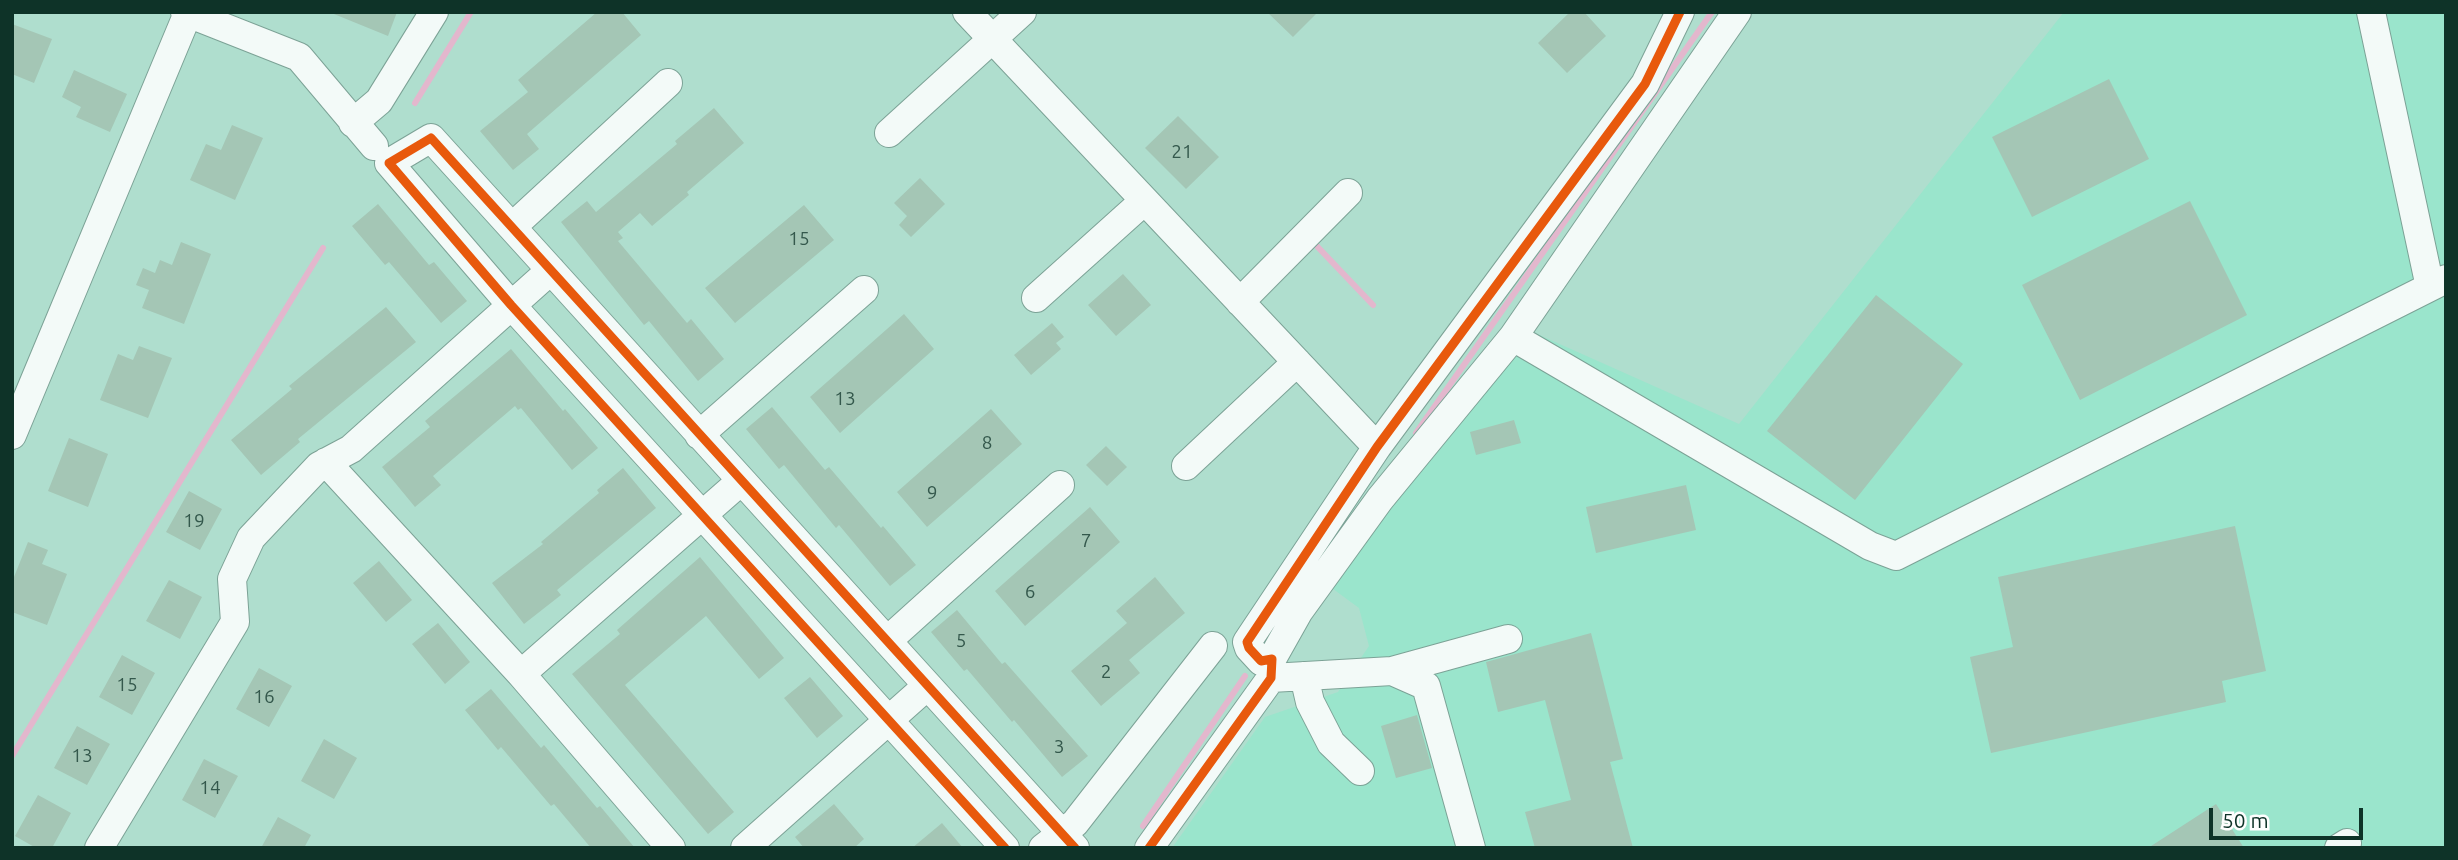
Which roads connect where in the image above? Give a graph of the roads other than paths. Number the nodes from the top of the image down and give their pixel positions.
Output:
1 (433, 12) edge
2 (967, 12) edge
3 (1022, 12) edge
4 (1680, 12) edge
5 (1737, 12) edge
6 (2371, 12) edge
7 (186, 13) edge
8 (992, 40) junction
9 (668, 83) dead end
10 (353, 123) junction
11 (889, 134) dead end
12 (374, 146) dead end
13 (1348, 193) dead end
14 (1144, 201) junction
15 (512, 227) junction
16 (551, 271) junction
17 (2438, 283) edge
18 (864, 290) dead end
19 (1036, 298) dead end
20 (1240, 302) junction
21 (511, 305) junction
22 (1513, 337) junction
23 (1297, 362) junction
24 (12, 435) edge
25 (699, 435) junction
26 (1377, 447) junction
27 (326, 462) junction
28 (1186, 466) dead end
29 (741, 481) junction
30 (1060, 485) dead end
31 (702, 514) junction
32 (1508, 639) dead end
33 (887, 641) junction
34 (1213, 646) dead end
35 (1272, 668) junction
36 (1391, 671) junction
37 (521, 674) junction
38 (1304, 676) junction
39 (927, 686) junction
40 (889, 720) junction
41 (1360, 771) dead end
42 (1060, 843) edge
43 (99, 848) edge
44 (671, 848) edge
45 (745, 848) edge
46 (1005, 848) edge
47 (1149, 848) edge
48 (1471, 848) edge

1 - 10 street
2 - 8 street
3 - 8 street
4 - 26 street
5 - 22 street
6 - 17 street
7 - 10 street
7 - 24 street
8 - 11 street
8 - 14 street
9 - 15 street
10 - 12 street
13 - 20 street
14 - 19 street
14 - 20 street
15 - 16 street
15 - 21 street
16 - 21 street
16 - 25 street
17 - 22 street
18 - 25 street
20 - 23 street
21 - 27 street
21 - 31 street
22 - 35 street
23 - 26 street
23 - 28 street
25 - 29 street
26 - 35 street
27 - 37 street
27 - 43 street
29 - 31 street
29 - 33 street
30 - 33 street
31 - 37 street
31 - 40 street
32 - 36 street
33 - 39 street
34 - 42 street
35 - 38 street
35 - 47 street
36 - 38 street
36 - 48 street
37 - 44 street
38 - 41 street
39 - 40 street
39 - 42 street
40 - 45 street
40 - 46 street

